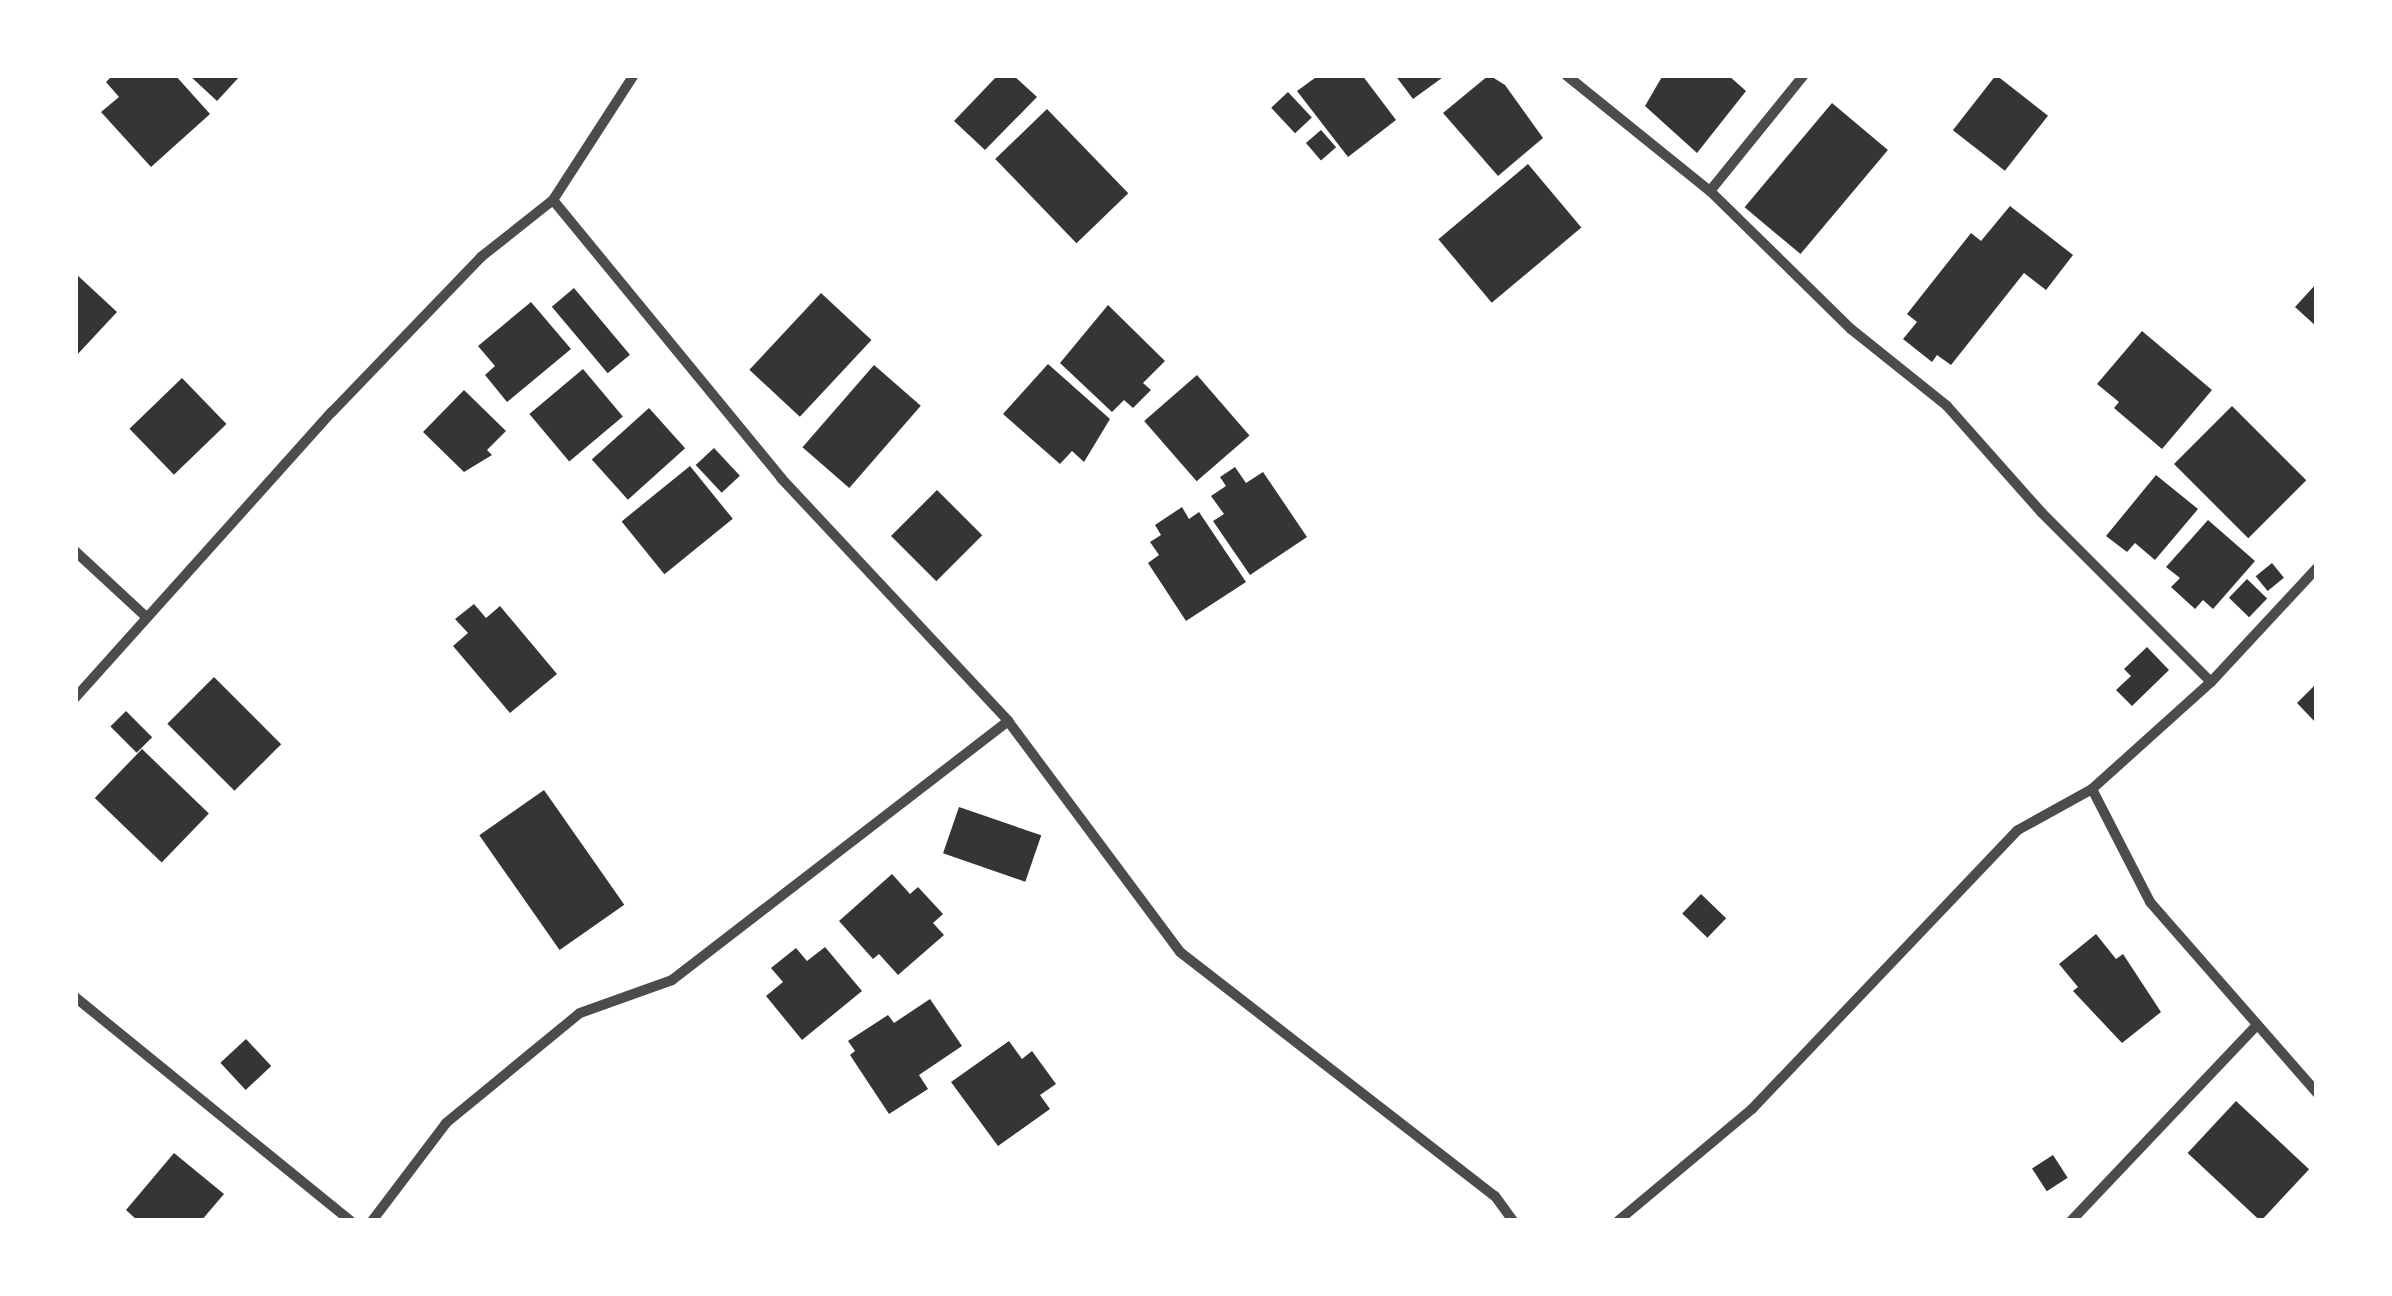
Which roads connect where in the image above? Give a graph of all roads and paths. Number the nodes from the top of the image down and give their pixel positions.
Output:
1 (634, 75) edge
2 (1566, 75) edge
3 (1804, 75) edge
4 (1710, 191) junction
5 (552, 200) junction
6 (75, 551) edge
7 (2317, 568) edge
8 (144, 615) junction
9 (2211, 682) junction
10 (75, 698) edge
11 (1008, 720) junction
12 (2092, 789) junction
13 (75, 996) edge
14 (2254, 1028) junction
15 (2317, 1093) edge
16 (350, 1221) edge
17 (372, 1221) edge
18 (1513, 1221) edge
19 (1618, 1221) edge
20 (2070, 1221) edge

1 - 5 street
2 - 4 street
3 - 4 street
4 - 9 street
5 - 8 street
5 - 11 street
6 - 8 street
7 - 9 street
8 - 10 street
9 - 12 street
11 - 17 street
11 - 18 street
12 - 14 street
12 - 19 street
13 - 16 street
14 - 15 street
14 - 20 street

